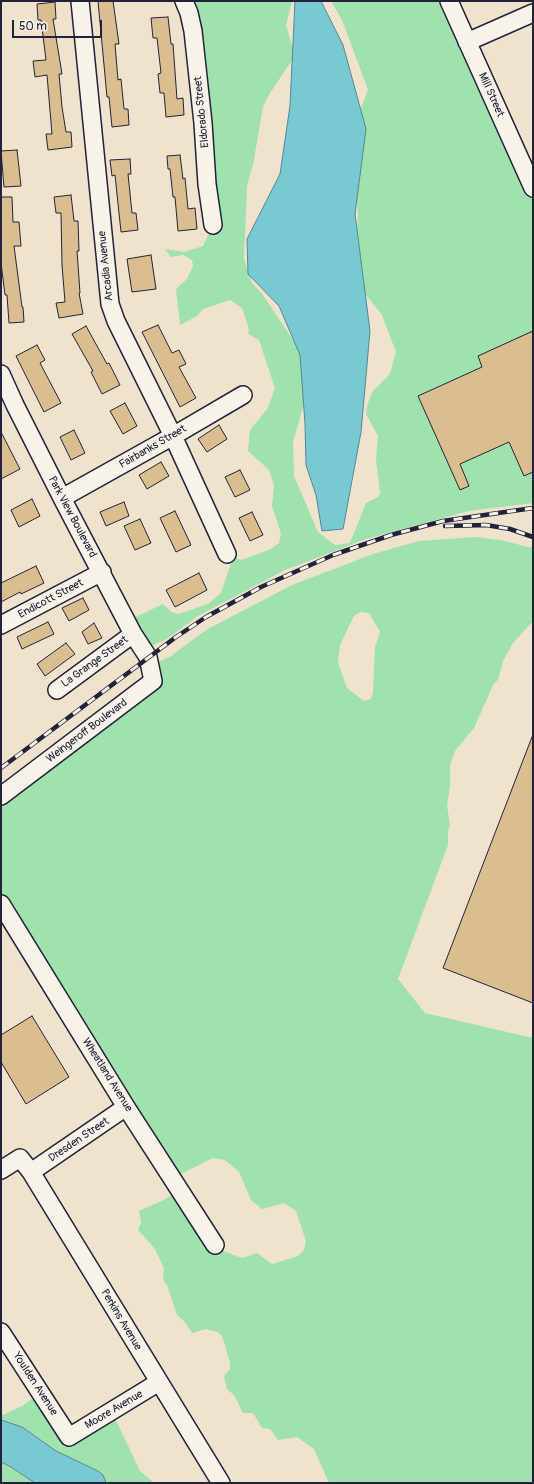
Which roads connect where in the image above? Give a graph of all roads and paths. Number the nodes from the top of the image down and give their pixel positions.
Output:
1 (80, 1) edge
2 (184, 1) edge
3 (449, 1) edge
4 (533, 13) edge
5 (467, 42) junction
6 (533, 188) edge
7 (212, 225) dead end
8 (1, 375) edge
9 (243, 395) dead end
10 (173, 436) junction
11 (62, 498) junction
12 (227, 554) dead end
13 (102, 572) junction
14 (1, 626) edge
15 (133, 634) junction
16 (148, 657) joint
17 (57, 690) dead end
18 (1, 796) edge
19 (1, 904) edge
20 (126, 1107) junction
21 (1, 1170) edge
22 (31, 1172) junction
23 (215, 1245) dead end
24 (1, 1332) edge
25 (160, 1382) junction
26 (69, 1437) joint
27 (221, 1483) edge

1 - 10 street, Arcadia Avenue
2 - 7 street, Eldorado Street
3 - 5 street, Mill Street
4 - 5 street
5 - 6 street, Mill Street
8 - 11 street, Park View Boulevard
9 - 10 street, Fairbanks Street
10 - 11 street, Fairbanks Street
10 - 12 street, Arcadia Avenue
11 - 13 street, Park View Boulevard
13 - 14 street, Endicott Street
13 - 15 street, Park View Boulevard
15 - 16 street, Park View Boulevard
15 - 17 street, La Grange Street
16 - 18 street, Weingeroff Boulevard
19 - 20 street, Wheatland Avenue
20 - 22 street, Dresden Street
20 - 23 street, Wheatland Avenue
21 - 22 street, Perkins Avenue
22 - 25 street, Perkins Avenue
24 - 26 street, Youlden Avenue
25 - 26 street, Moore Avenue
25 - 27 street, Perkins Avenue

